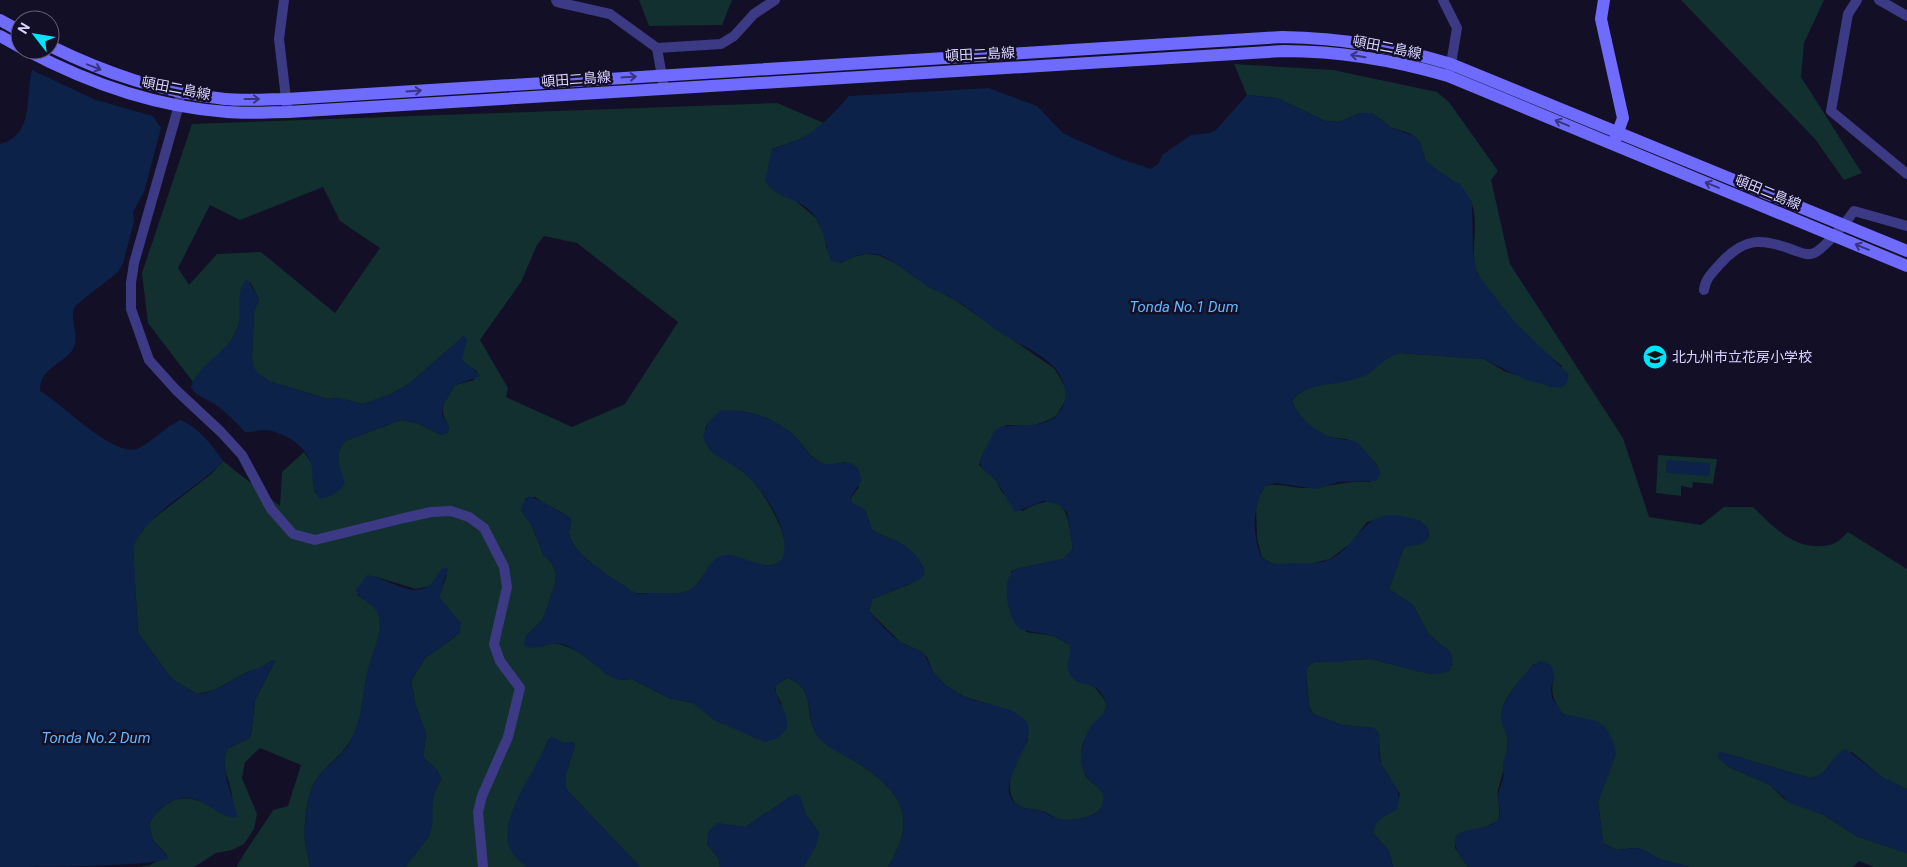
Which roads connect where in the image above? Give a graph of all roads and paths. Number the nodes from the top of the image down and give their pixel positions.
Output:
1 (284, 0) edge
2 (556, 0) edge
3 (775, 0) edge
4 (1444, 0) edge
5 (1604, 0) edge
6 (1857, 0) edge
7 (1879, 0) edge
8 (1907, 16) edge
9 (657, 48) junction
10 (60, 51) edge
11 (47, 60) edge
12 (1450, 70) junction
13 (661, 75) junction
14 (664, 88) junction
15 (180, 92) junction
16 (286, 99) junction
17 (179, 106) junction
18 (288, 112) junction
19 (1618, 132) junction
20 (1614, 144) junction
21 (1907, 174) edge
22 (1844, 224) junction
23 (1907, 226) edge
24 (1832, 234) junction
25 (1907, 251) edge
26 (1907, 266) edge
27 (1704, 290) dead end
28 (483, 867) edge

1 - 16 street
2 - 9 street
3 - 9 street
4 - 12 street
5 - 19 main road
6 - 21 street
7 - 8 street
9 - 13 street
10 -> 15 main road, 頓田二島線
11 - 17 main road, 頓田二島線
12 - 13 main road, 頓田二島線
12 -> 14 main road, 頓田二島線
12 - 19 main road, 頓田二島線
20 -> 12 main road, 頓田二島線
13 - 14 street
16 -> 13 main road, 頓田二島線
14 - 18 main road, 頓田二島線
15 -> 16 main road, 頓田二島線
15 - 17 street
16 - 18 street
17 - 18 main road, 頓田二島線
17 - 28 street
19 - 20 main road
19 - 22 main road, 頓田二島線
24 -> 20 main road, 頓田二島線
22 - 23 street
22 - 24 street
22 - 25 main road, 頓田二島線
26 -> 24 main road, 頓田二島線
24 - 27 street

